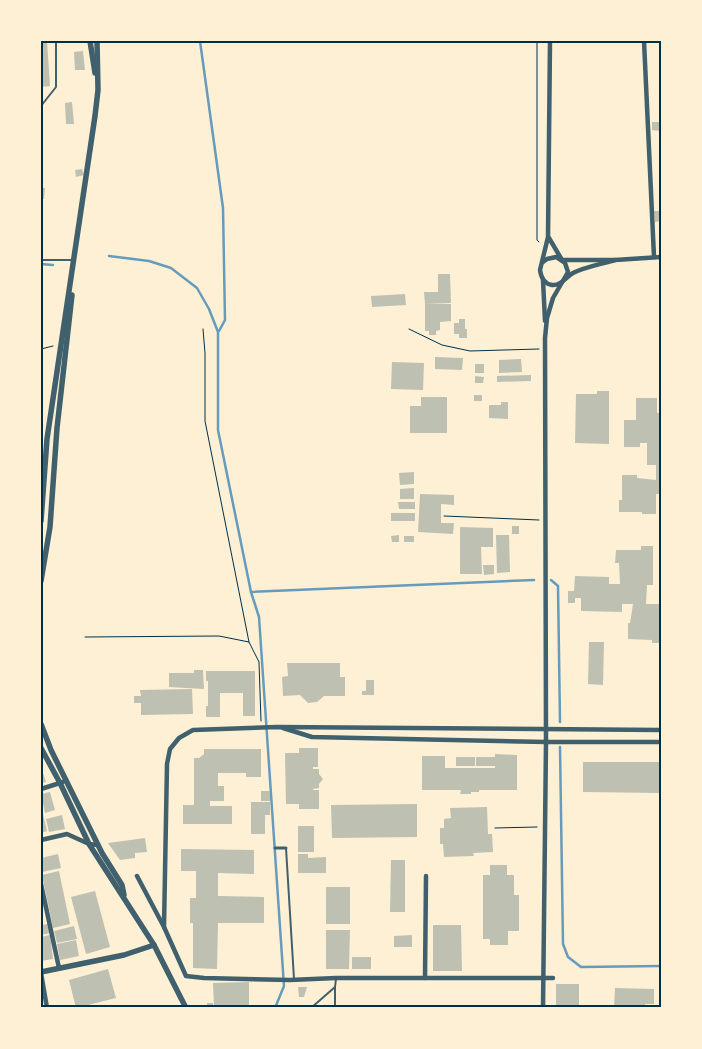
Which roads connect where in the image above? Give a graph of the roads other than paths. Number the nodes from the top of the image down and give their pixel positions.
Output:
1 (56, 41) edge
2 (90, 41) edge
3 (97, 41) edge
4 (550, 41) edge
5 (644, 41) edge
6 (98, 90) junction
7 (41, 106) edge
8 (548, 237) junction
9 (654, 257) junction
10 (661, 257) edge
11 (41, 260) edge
12 (74, 260) junction
13 (562, 260) junction
14 (615, 260) junction
15 (543, 262) junction
16 (543, 280) junction
17 (562, 282) junction
18 (545, 332) junction
19 (64, 343) junction
20 (42, 505) edge
21 (41, 521) edge
22 (41, 581) edge
23 (41, 724) edge
24 (275, 727) junction
25 (370, 728) junction
26 (417, 729) junction
27 (546, 729) junction
28 (661, 730) edge
29 (370, 738) junction
30 (418, 739) junction
31 (546, 742) junction
32 (661, 742) edge
33 (41, 748) edge
34 (63, 782) junction
35 (41, 789) edge
36 (41, 840) edge
37 (88, 844) junction
38 (98, 845) junction
39 (275, 848) dead end
40 (286, 848) joint
41 (137, 876) dead end
42 (426, 876) dead end
43 (41, 884) edge
44 (124, 899) junction
45 (164, 927) junction
46 (154, 945) junction
47 (59, 968) junction
48 (41, 973) edge
49 (545, 977) junction
50 (336, 978) junction
51 (425, 978) junction
52 (553, 978) dead end
53 (292, 979) junction
54 (335, 987) junction
55 (47, 1008) edge
56 (186, 1008) edge
57 (311, 1008) edge
58 (335, 1008) edge
59 (543, 1008) edge

1 - 7 lane
2 - 6 street
3 - 6 street
4 - 8 street
5 - 9 street
6 - 12 street
8 - 13 street
8 - 15 street
9 - 10 street
9 - 14 street
11 - 12 lane
12 - 19 street
13 - 14 street
13 - 15 street
13 - 17 street
14 - 17 street
15 - 16 street
16 - 17 street
16 - 18 street
17 - 18 street
18 - 27 street
19 - 20 street
19 - 22 street
20 - 21 street
23 - 34 street
24 - 25 street
24 - 29 street
24 - 45 street
25 - 26 street
25 - 29 street
26 - 27 street
26 - 30 street
27 - 28 street
27 - 31 street
29 - 30 street
30 - 31 street
31 - 32 street
31 - 49 street
33 - 34 street
34 - 35 street
34 - 37 street
34 - 38 street
36 - 37 street
37 - 38 street
37 - 44 street
38 - 44 street
39 - 40 street
40 - 53 lane
41 - 45 street
42 - 51 street
43 - 47 street
44 - 46 street
45 - 53 street
46 - 47 street
46 - 56 street
47 - 48 street
48 - 55 street
49 - 51 street
49 - 52 street
49 - 59 street
50 - 51 street
50 - 53 street
50 - 54 lane
54 - 57 lane
54 - 58 lane

